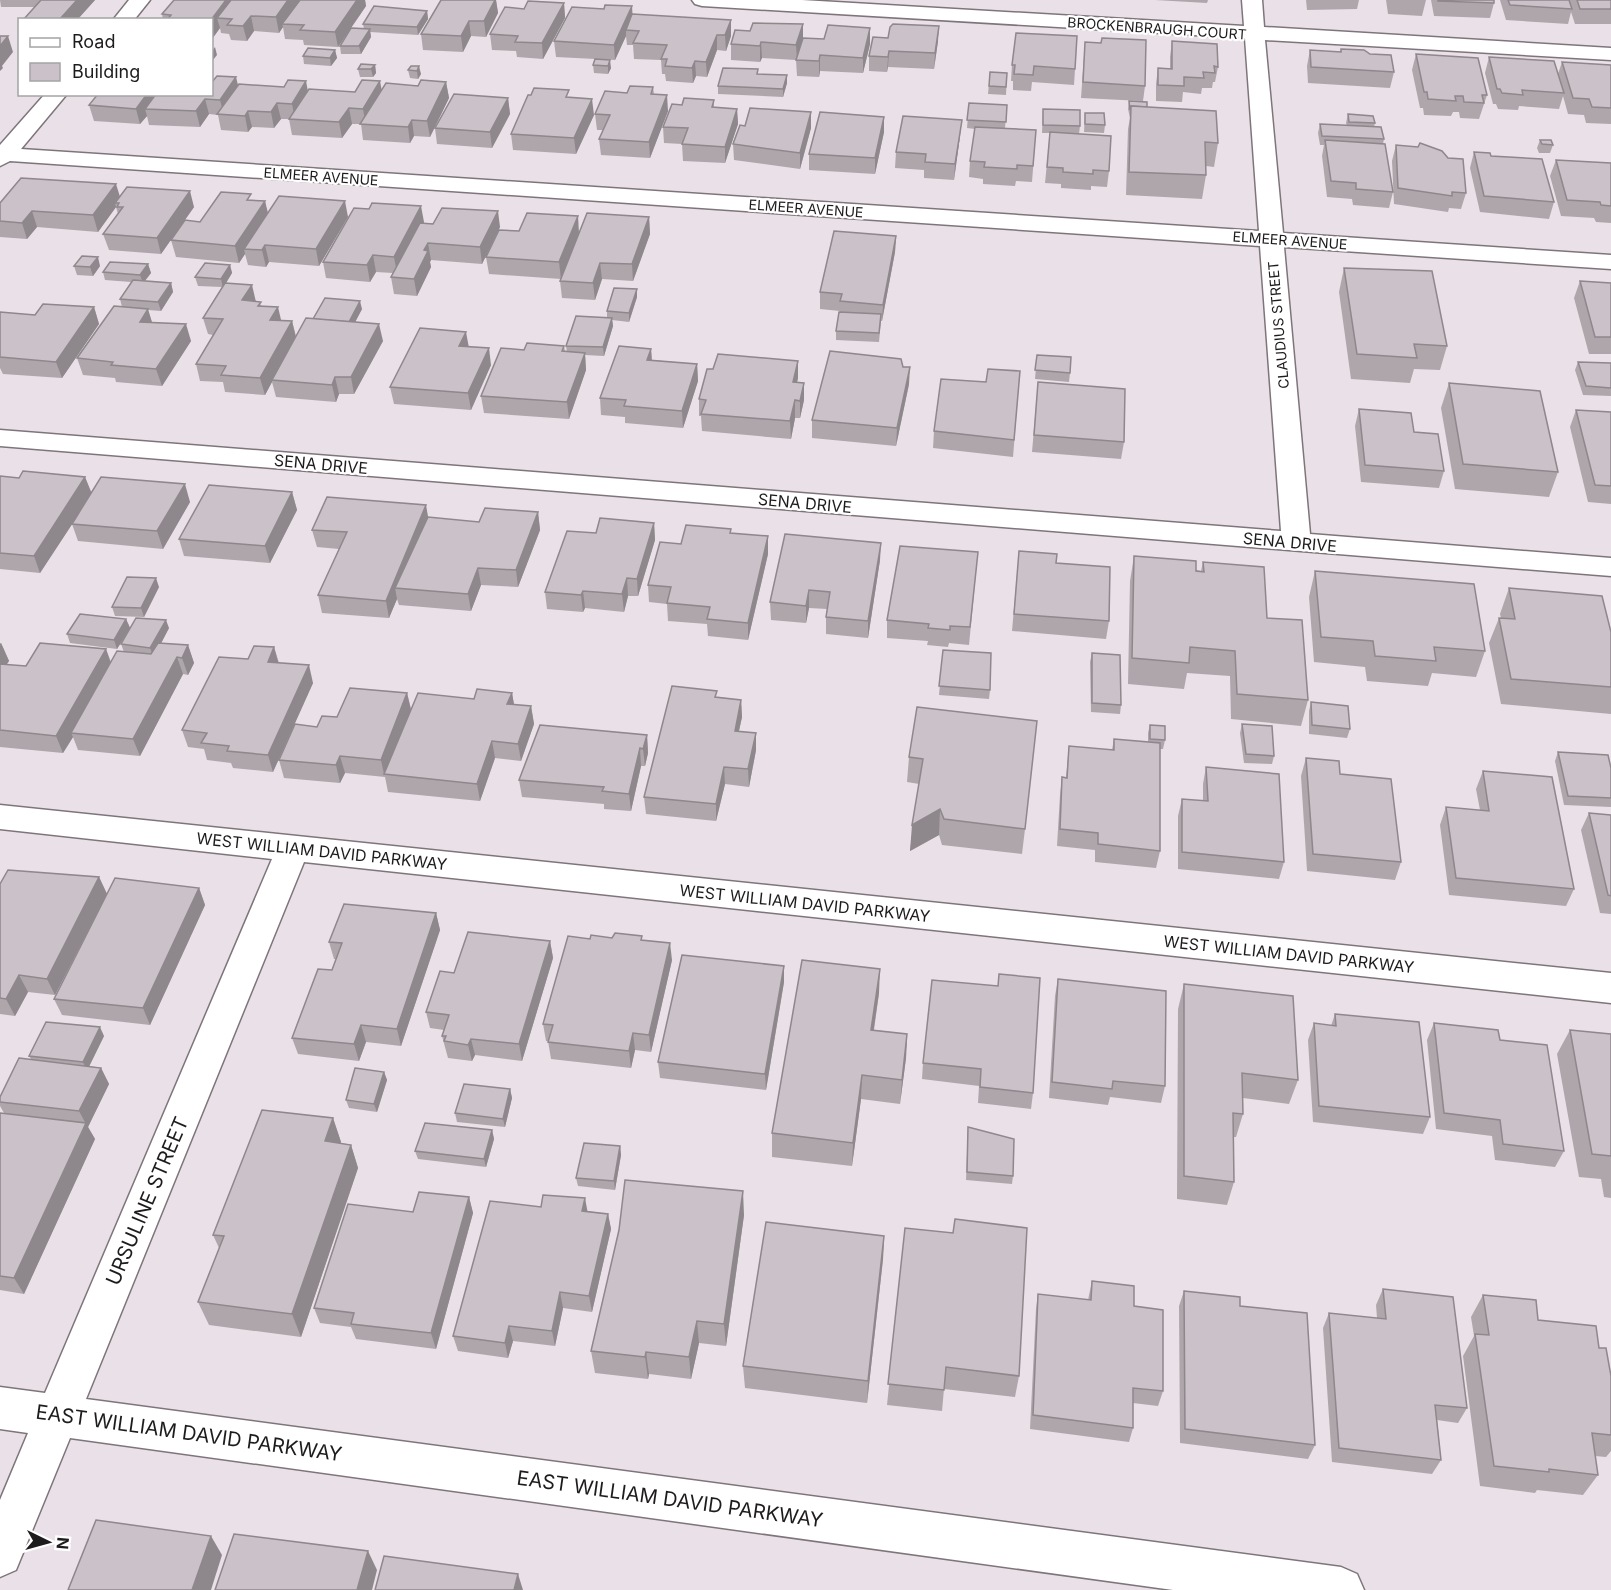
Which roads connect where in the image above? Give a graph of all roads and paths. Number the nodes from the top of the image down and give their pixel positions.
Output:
1 (140, 0) edge
2 (702, 0) edge
3 (1252, 0) edge
4 (125, 18) edge
5 (1255, 34) junction
6 (1611, 54) edge
7 (55, 96) edge
8 (1, 156) edge
9 (1271, 239) junction
10 (1611, 262) edge
11 (0, 438) edge
12 (1296, 542) junction
13 (1611, 567) edge
14 (0, 817) edge
15 (293, 848) junction
16 (1611, 988) edge
17 (0, 1408) edge
18 (58, 1416) junction
19 (0, 1554) edge
20 (1341, 1590) edge

1 - 4 street
2 - 5 street, BROCKENBRAUGH COURT
3 - 5 street, CLAUDIUS STREET
5 - 6 street, BROCKENBRAUGH COURT
5 - 9 street, CLAUDIUS STREET
7 - 8 street
8 - 9 street, ELMEER AVENUE
9 - 10 street, ELMEER AVENUE
9 - 12 street, CLAUDIUS STREET
11 - 12 street, SENA DRIVE
12 - 13 street, SENA DRIVE
14 - 15 street, WEST WILLIAM DAVID PARKWAY
15 - 16 street, WEST WILLIAM DAVID PARKWAY
15 - 18 street, URSULINE STREET
17 - 18 street, EAST WILLIAM DAVID PARKWAY
18 - 19 street, URSULINE STREET
18 - 20 street, EAST WILLIAM DAVID PARKWAY

